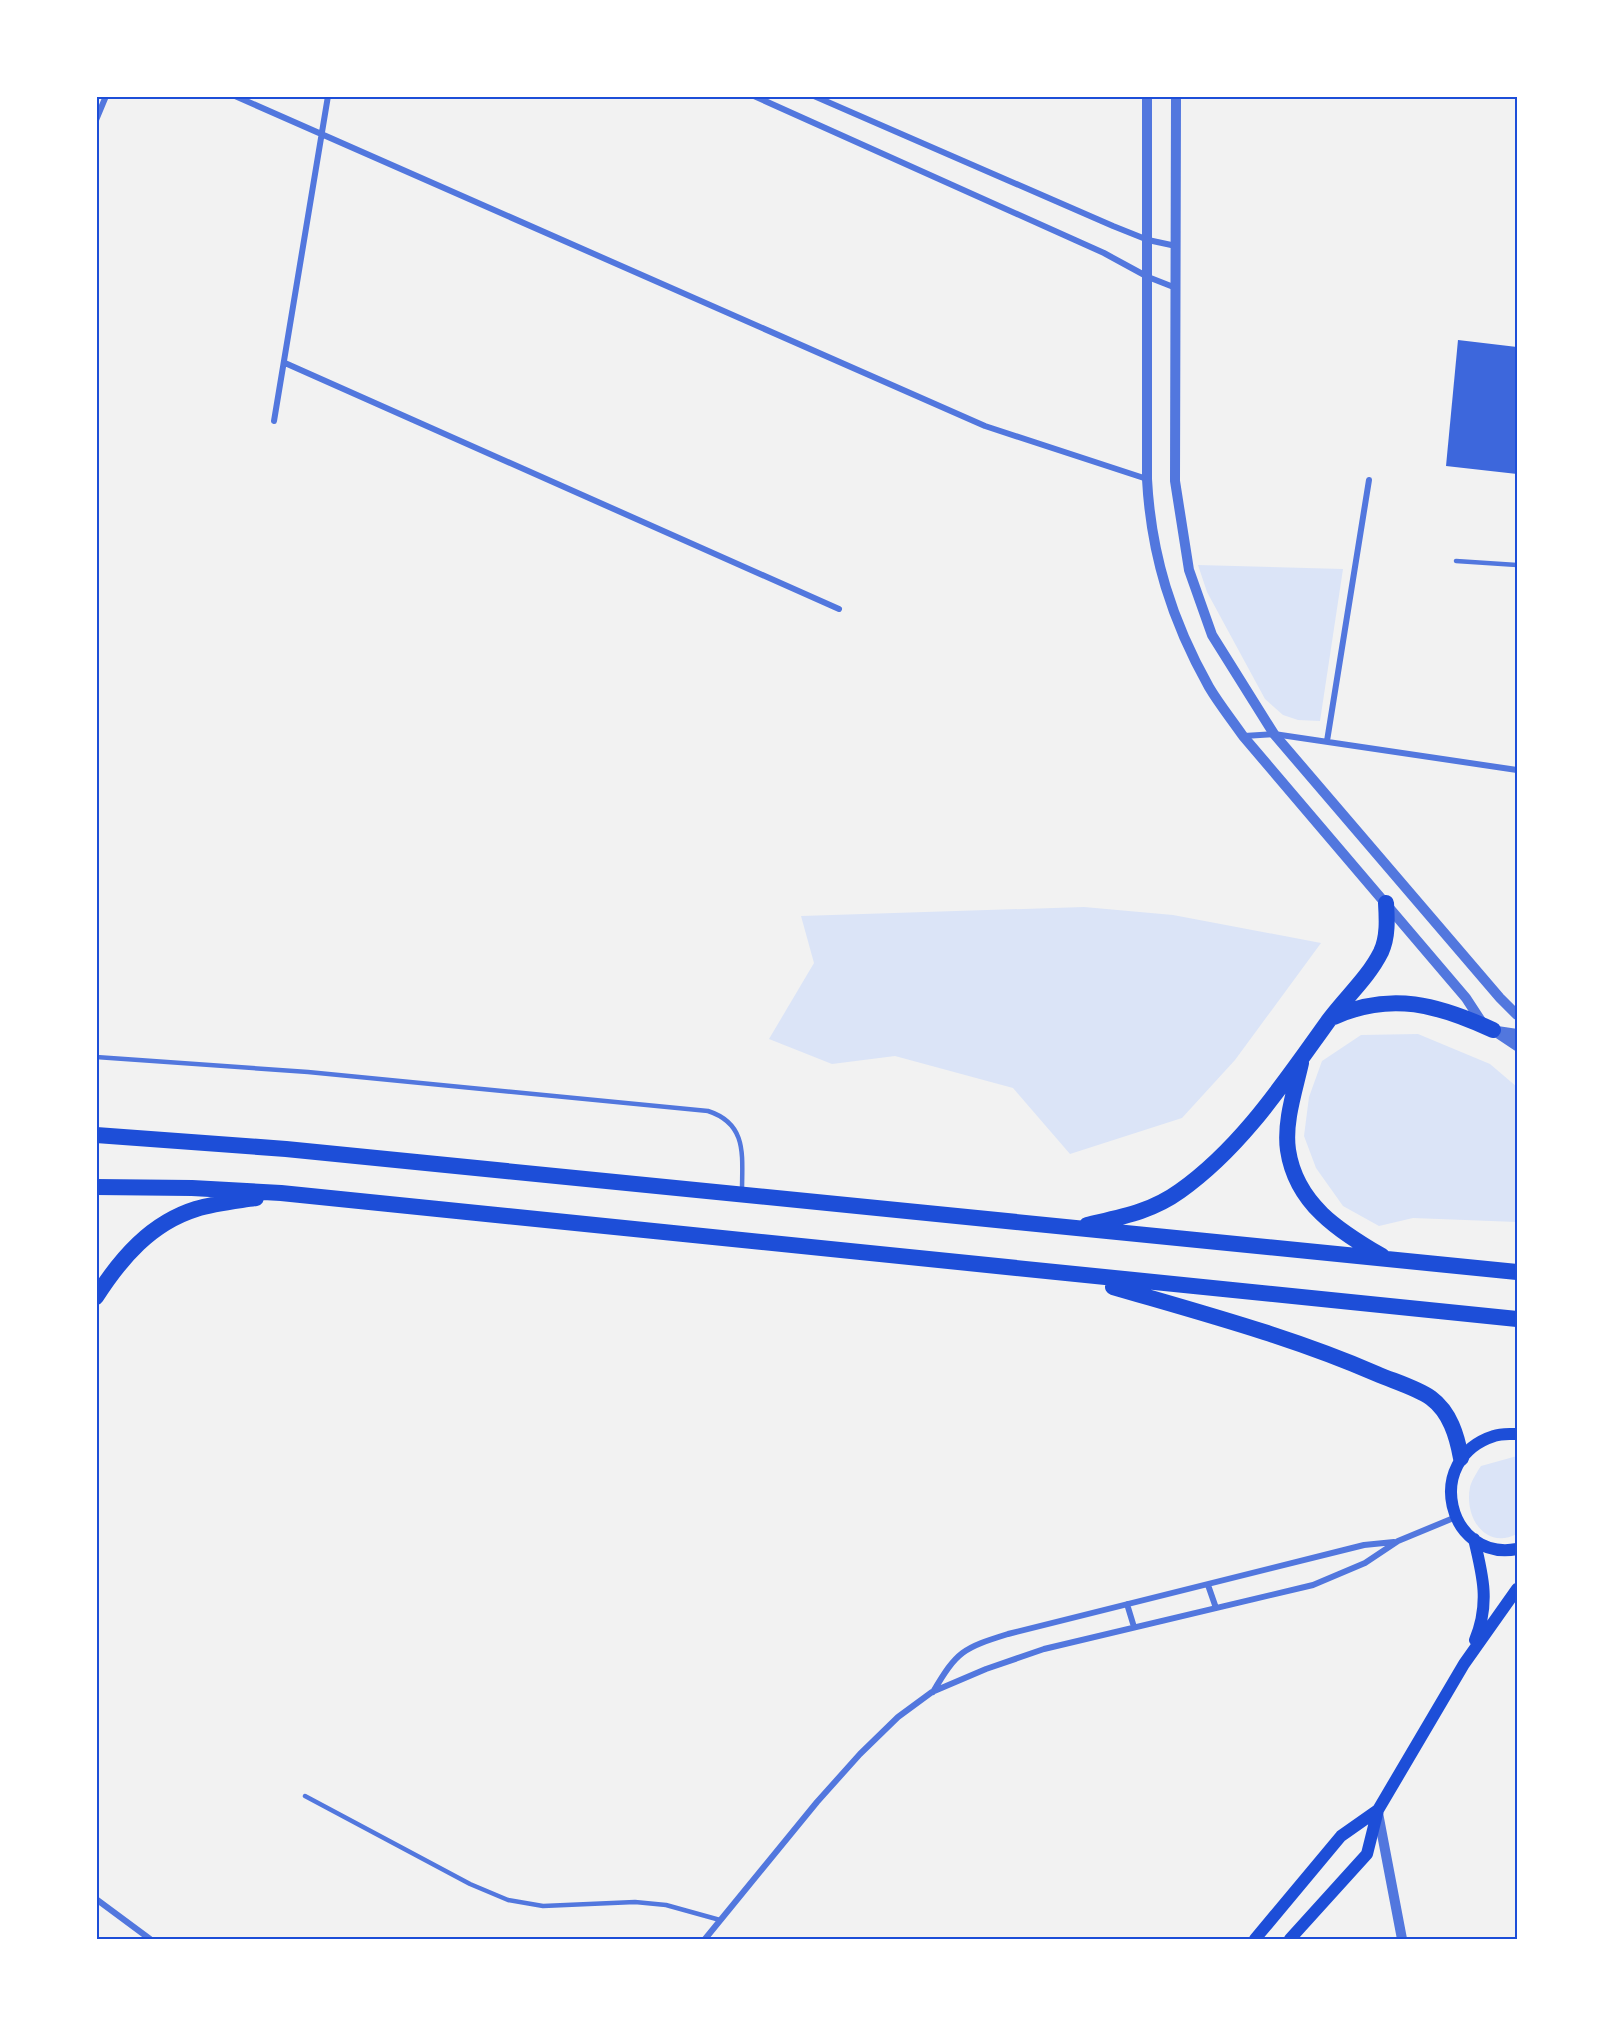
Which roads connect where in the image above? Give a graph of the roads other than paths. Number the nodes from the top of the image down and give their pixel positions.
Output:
1 (106, 96) edge
2 (236, 96) edge
3 (328, 96) edge
4 (754, 96) edge
5 (814, 96) edge
6 (1147, 96) edge
7 (1176, 96) edge
8 (96, 120) edge
9 (322, 136) junction
10 (1148, 240) junction
11 (1176, 246) junction
12 (1148, 277) junction
13 (1176, 288) junction
14 (285, 363) junction
15 (274, 421) dead end
16 (1147, 479) junction
17 (1369, 480) dead end
18 (1455, 561) dead end
19 (1517, 565) edge
20 (839, 609) dead end
21 (1274, 734) junction
22 (1243, 736) junction
23 (1328, 741) junction
24 (1517, 770) edge
25 (1386, 903) junction
26 (1517, 1015) edge
27 (1330, 1018) junction
28 (1489, 1028) junction
29 (1517, 1034) edge
30 (1517, 1047) edge
31 (96, 1057) edge
32 (1302, 1059) junction
33 (96, 1135) edge
34 (96, 1187) edge
35 (281, 1193) junction
36 (742, 1194) junction
37 (1073, 1228) junction
38 (1388, 1259) junction
39 (1517, 1272) edge
40 (1075, 1276) junction
41 (96, 1296) edge
42 (1517, 1319) edge
43 (1517, 1434) edge
44 (1461, 1458) junction
45 (1455, 1516) junction
46 (1474, 1539) junction
47 (1398, 1541) junction
48 (1517, 1550) edge
49 (1208, 1585) junction
50 (1517, 1588) edge
51 (1128, 1604) junction
52 (1216, 1608) junction
53 (1134, 1627) junction
54 (1464, 1664) junction
55 (932, 1692) junction
56 (305, 1796) dead end
57 (1378, 1810) junction
58 (96, 1899) edge
59 (720, 1920) junction
60 (150, 1939) edge
61 (705, 1939) edge
62 (1255, 1939) edge
63 (1290, 1939) edge
64 (1402, 1939) edge

1 - 8 street
2 - 9 street
3 - 9 street
4 - 12 street
5 - 10 street
6 - 10 street
7 - 11 street
9 - 14 street
9 - 16 street
10 - 11 street
10 - 12 street
11 - 13 street
12 - 13 street
12 - 16 street
13 - 21 street
14 - 15 street
14 - 20 street
16 - 22 street
17 - 23 street
18 - 19 lane
21 - 22 street
21 - 23 street
21 - 26 street
22 - 25 street
23 - 24 street
25 - 27 highway
25 - 28 street
27 - 28 highway
27 - 32 highway
28 - 29 street
28 - 30 street
31 - 36 lane
32 - 37 highway
32 - 38 highway
33 - 36 highway
34 - 35 highway
35 - 40 highway
35 - 41 highway
36 - 37 highway
37 - 38 highway
38 - 39 highway
40 - 42 highway
40 - 44 highway
43 - 44 main road
44 - 45 main road
45 - 46 main road
45 - 47 street
46 - 48 main road
46 - 54 main road
47 - 49 street
47 - 52 street
49 - 51 street
49 - 52 street
50 - 54 main road
51 - 53 street
51 - 55 street
52 - 53 street
53 - 55 street
54 - 57 main road
55 - 59 street
56 - 59 lane
57 - 62 main road
57 - 63 main road
57 - 64 street
58 - 60 street
59 - 61 street

